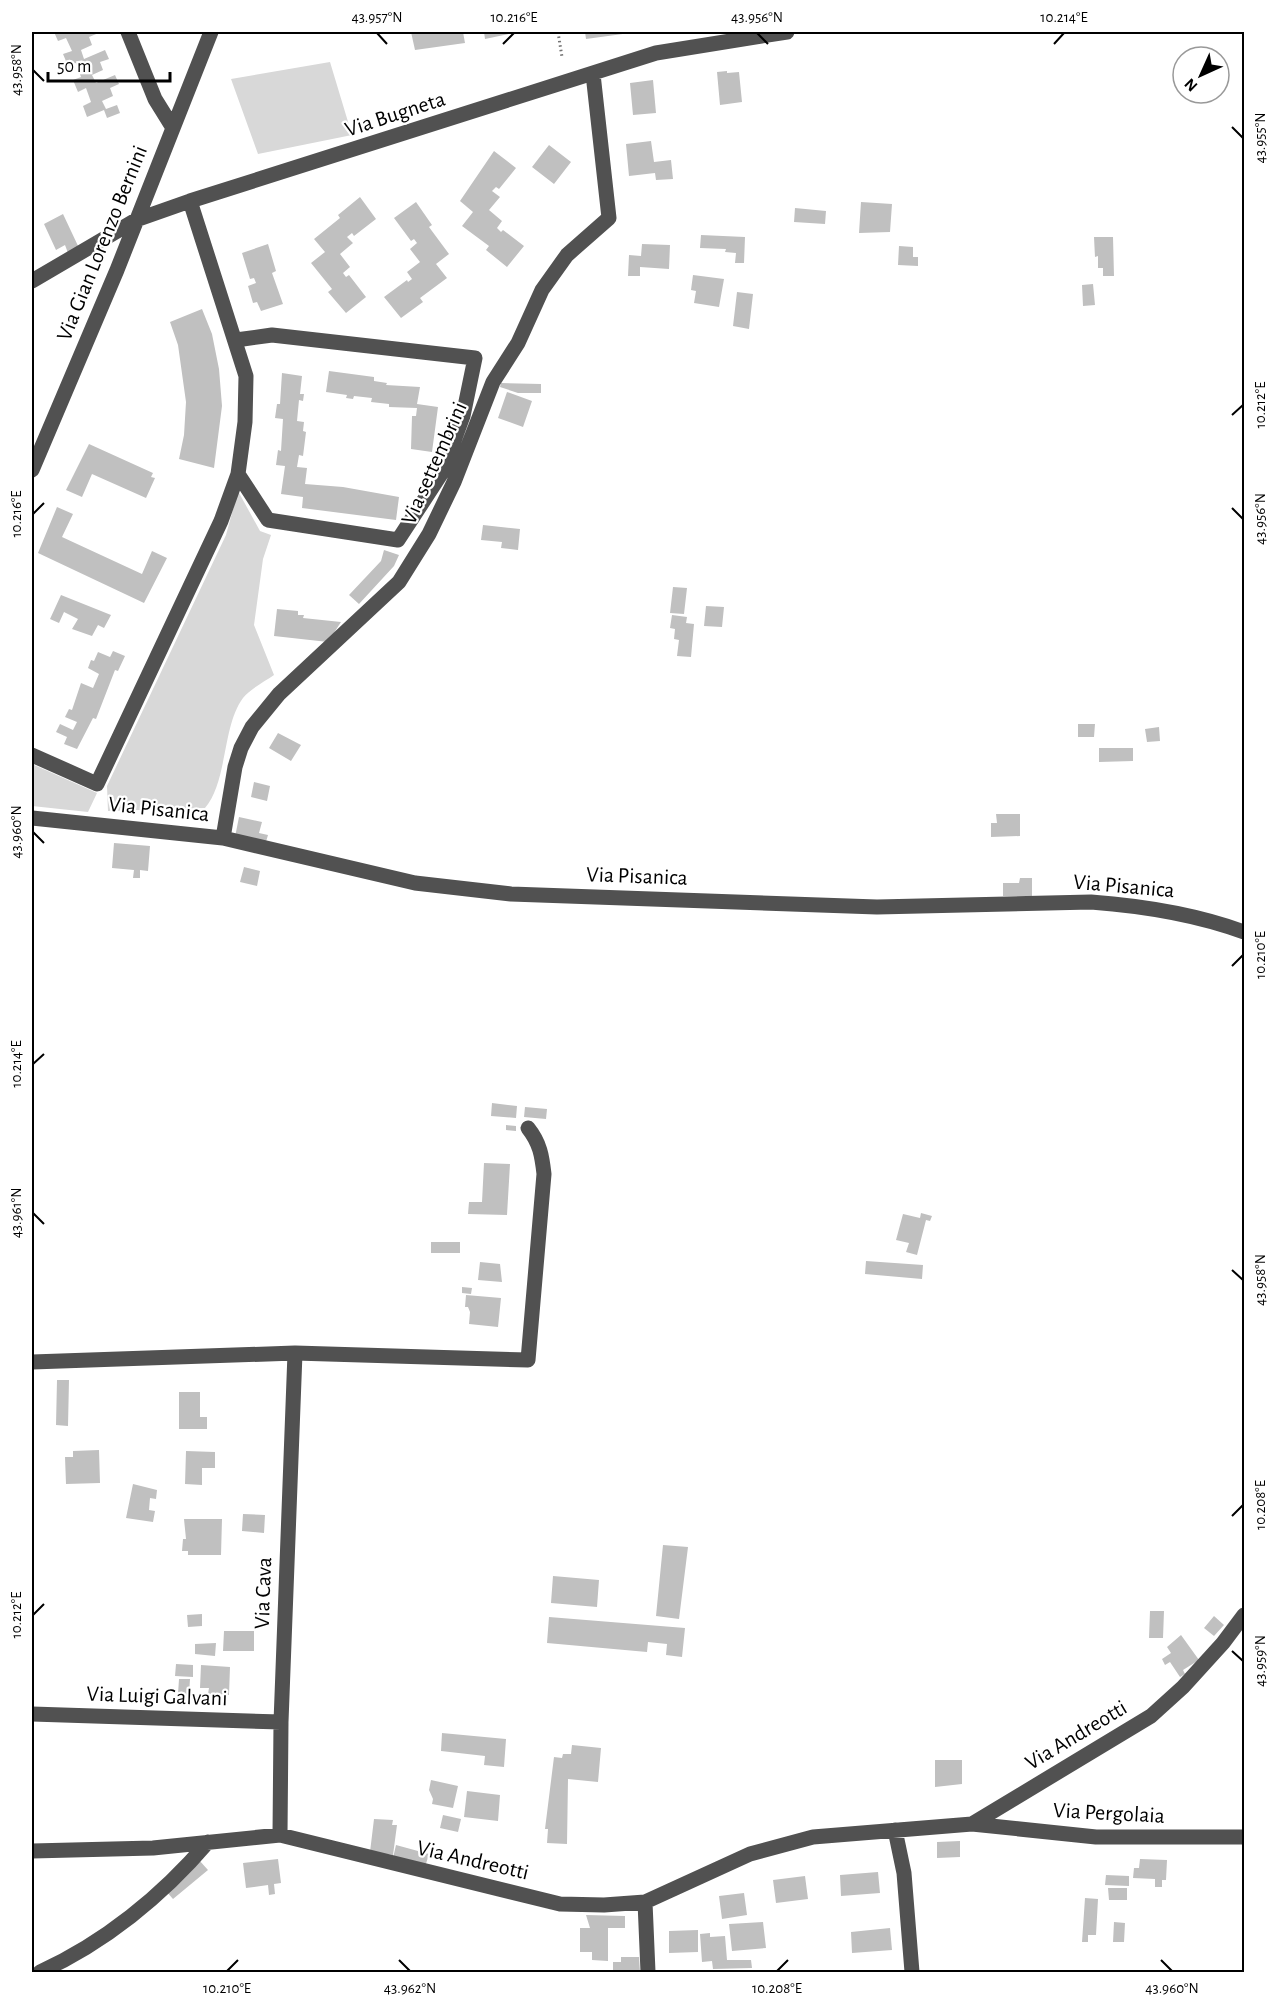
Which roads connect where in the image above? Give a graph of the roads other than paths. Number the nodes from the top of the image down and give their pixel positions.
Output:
1 (128, 32) edge
2 (211, 32) edge
3 (787, 32) edge
4 (593, 74) junction
5 (173, 128) junction
6 (190, 201) junction
7 (136, 220) junction
8 (32, 281) edge
9 (236, 340) junction
10 (32, 470) edge
11 (238, 474) junction
12 (32, 755) edge
13 (32, 818) edge
14 (223, 838) junction
15 (1245, 932) edge
16 (528, 1128) dead end
17 (295, 1353) junction
18 (32, 1362) edge
19 (1245, 1615) edge
20 (32, 1714) edge
21 (281, 1722) junction
22 (972, 1824) junction
23 (895, 1830) junction
24 (279, 1834) junction
25 (1245, 1837) edge
26 (208, 1842) junction
27 (32, 1851) edge
28 (645, 1902) junction
29 (40, 1972) edge
30 (648, 1972) edge
31 (912, 1972) edge

1 - 5 street
2 - 5 street, Via Gian Lorenzo Bernini
3 - 4 street, Via Bugneta
4 - 6 street, Via Bugneta
4 - 14 street, Via settembrini
5 - 7 street, Via Gian Lorenzo Bernini
6 - 7 street, Via Bugneta
6 - 9 street
7 - 8 street, Via Bugneta
7 - 10 street, Via Gian Lorenzo Bernini
9 - 11 street
9 - 11 street
11 - 12 street
13 - 14 street, Via Pisanica
14 - 15 street, Via Pisanica
16 - 17 street
17 - 18 street
17 - 21 street, Via Cava
19 - 22 street, Via Andreotti
20 - 21 street, Via Luigi Galvani
21 - 24 street, Via Cava
22 - 23 street, Via Andreotti
22 - 25 street, Via Pergolaia
23 - 28 street, Via Andreotti
23 - 31 street
24 - 26 street, Via Andreotti
24 - 28 street, Via Andreotti
26 - 27 street, Via Andreotti
26 - 29 street
28 - 30 street

